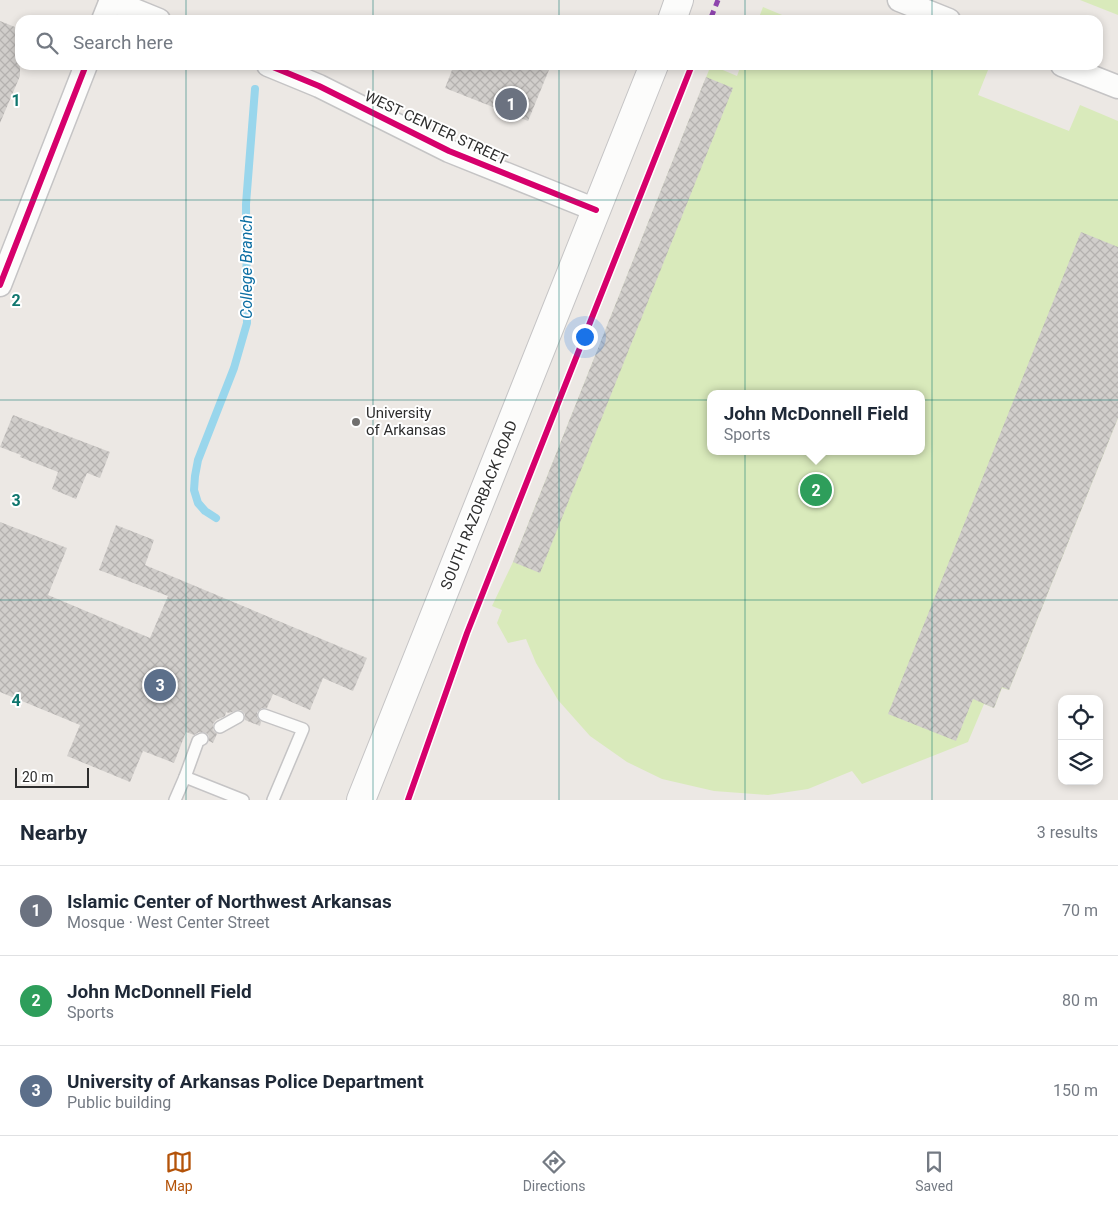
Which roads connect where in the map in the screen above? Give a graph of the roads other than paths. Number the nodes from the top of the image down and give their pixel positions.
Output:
1 (111, 0) edge
2 (680, 0) edge
3 (899, 0) edge
4 (105, 15) edge
5 (147, 15) edge
6 (674, 15) edge
7 (936, 15) edge
8 (84, 70) edge
9 (280, 70) edge
10 (652, 70) edge
11 (1075, 70) edge
12 (1118, 87) edge
13 (596, 210) junction
14 (6, 255) edge
15 (0, 285) edge
16 (264, 715) dead end
17 (238, 717) dead end
18 (220, 727) dead end
19 (202, 739) dead end
20 (185, 777) junction
21 (175, 800) edge
22 (243, 800) edge
23 (273, 800) edge
24 (361, 800) edge

1 - 4 street
1 - 5 street
2 - 6 main road
3 - 7 street
8 - 14 street
9 - 13 street, WEST CENTER STREET
10 - 13 main road, SOUTH RAZORBACK ROAD
11 - 12 street
13 - 24 main road, SOUTH RAZORBACK ROAD
14 - 15 street
16 - 23 lane
17 - 18 lane
19 - 20 lane
20 - 21 lane
20 - 22 lane

